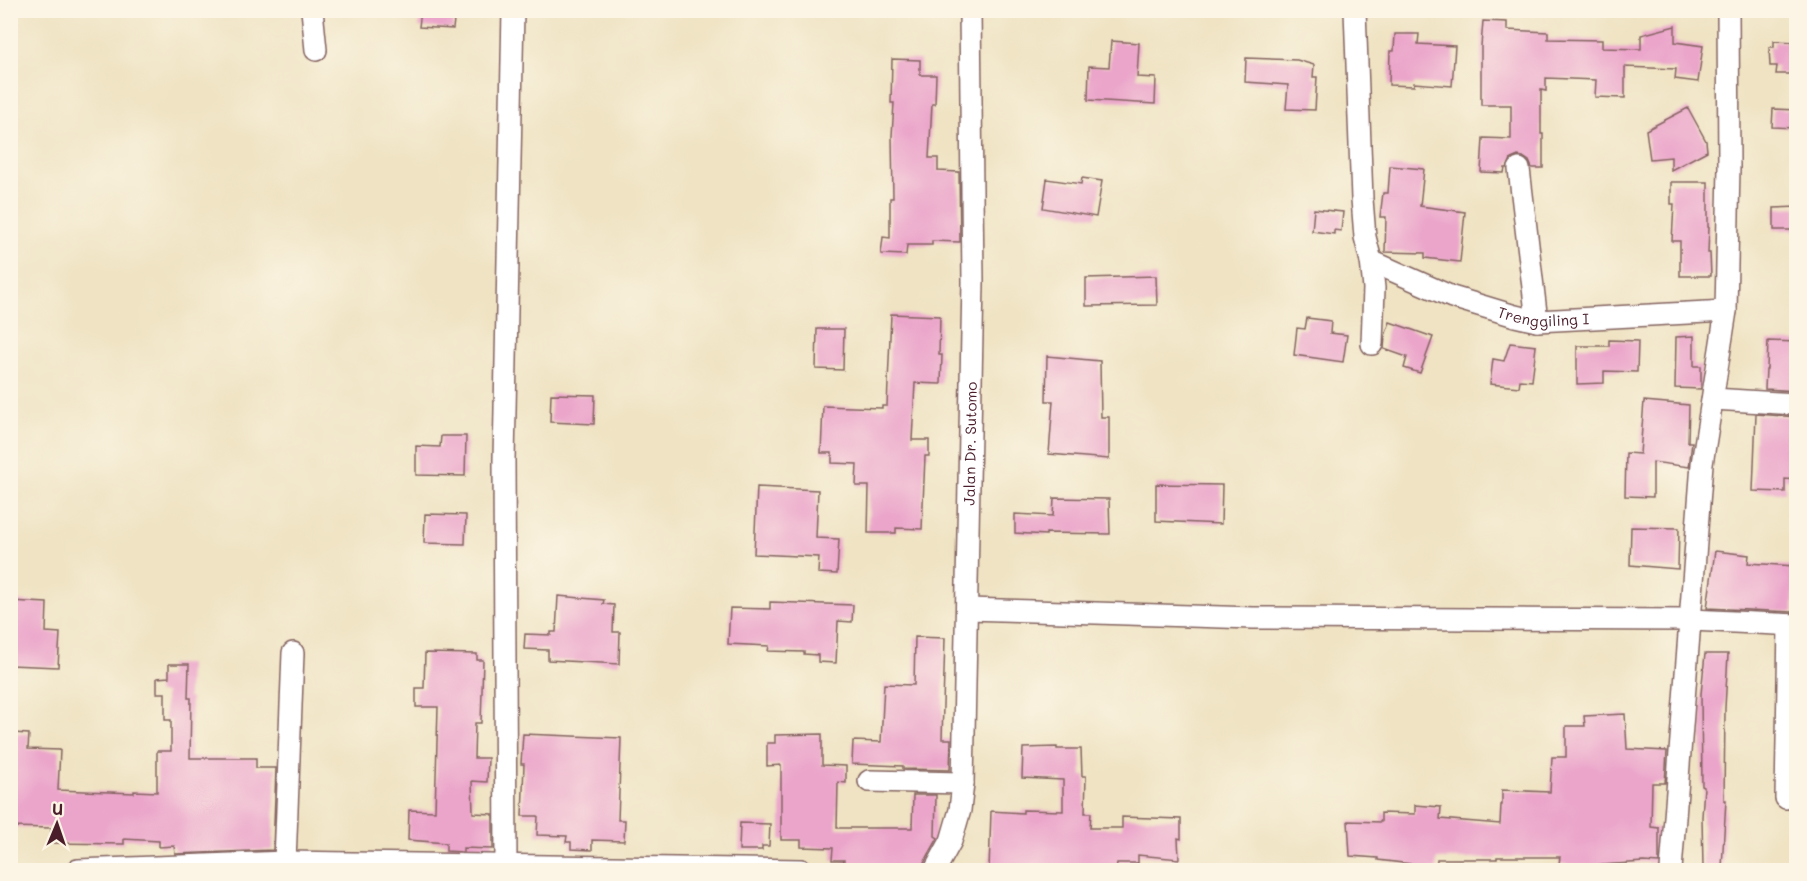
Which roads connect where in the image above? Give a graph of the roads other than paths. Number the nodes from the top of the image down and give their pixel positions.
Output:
1 (312, 10) edge
2 (513, 10) edge
3 (970, 10) edge
4 (1355, 10) edge
5 (1728, 10) edge
6 (316, 50) dead end
7 (1519, 169) dead end
8 (1371, 261) junction
9 (1726, 311) junction
10 (1537, 321) junction
11 (1372, 344) dead end
12 (1713, 399) junction
13 (1797, 404) edge
14 (968, 609) junction
15 (1690, 620) junction
16 (1793, 625) edge
17 (293, 653) dead end
18 (868, 781) dead end
19 (963, 783) junction
20 (1786, 798) dead end
21 (506, 865) junction
22 (286, 866) edge
23 (78, 870) edge
24 (801, 870) edge
25 (934, 870) edge
26 (1671, 870) edge

1 - 6 street
2 - 21 street
3 - 14 street, Jalan Dr. Sutomo
4 - 8 street
5 - 9 street
7 - 10 street
8 - 10 street, Trenggiling I
8 - 11 street
9 - 10 street, Trenggiling I
9 - 12 street
12 - 13 street
12 - 15 street
14 - 15 street
14 - 19 street, Jalan Dr. Sutomo
15 - 16 street
15 - 26 street
16 - 20 street
17 - 22 street
18 - 19 street
19 - 25 street, Jalan Dr. Sutomo
21 - 22 street
21 - 24 street
22 - 23 street

